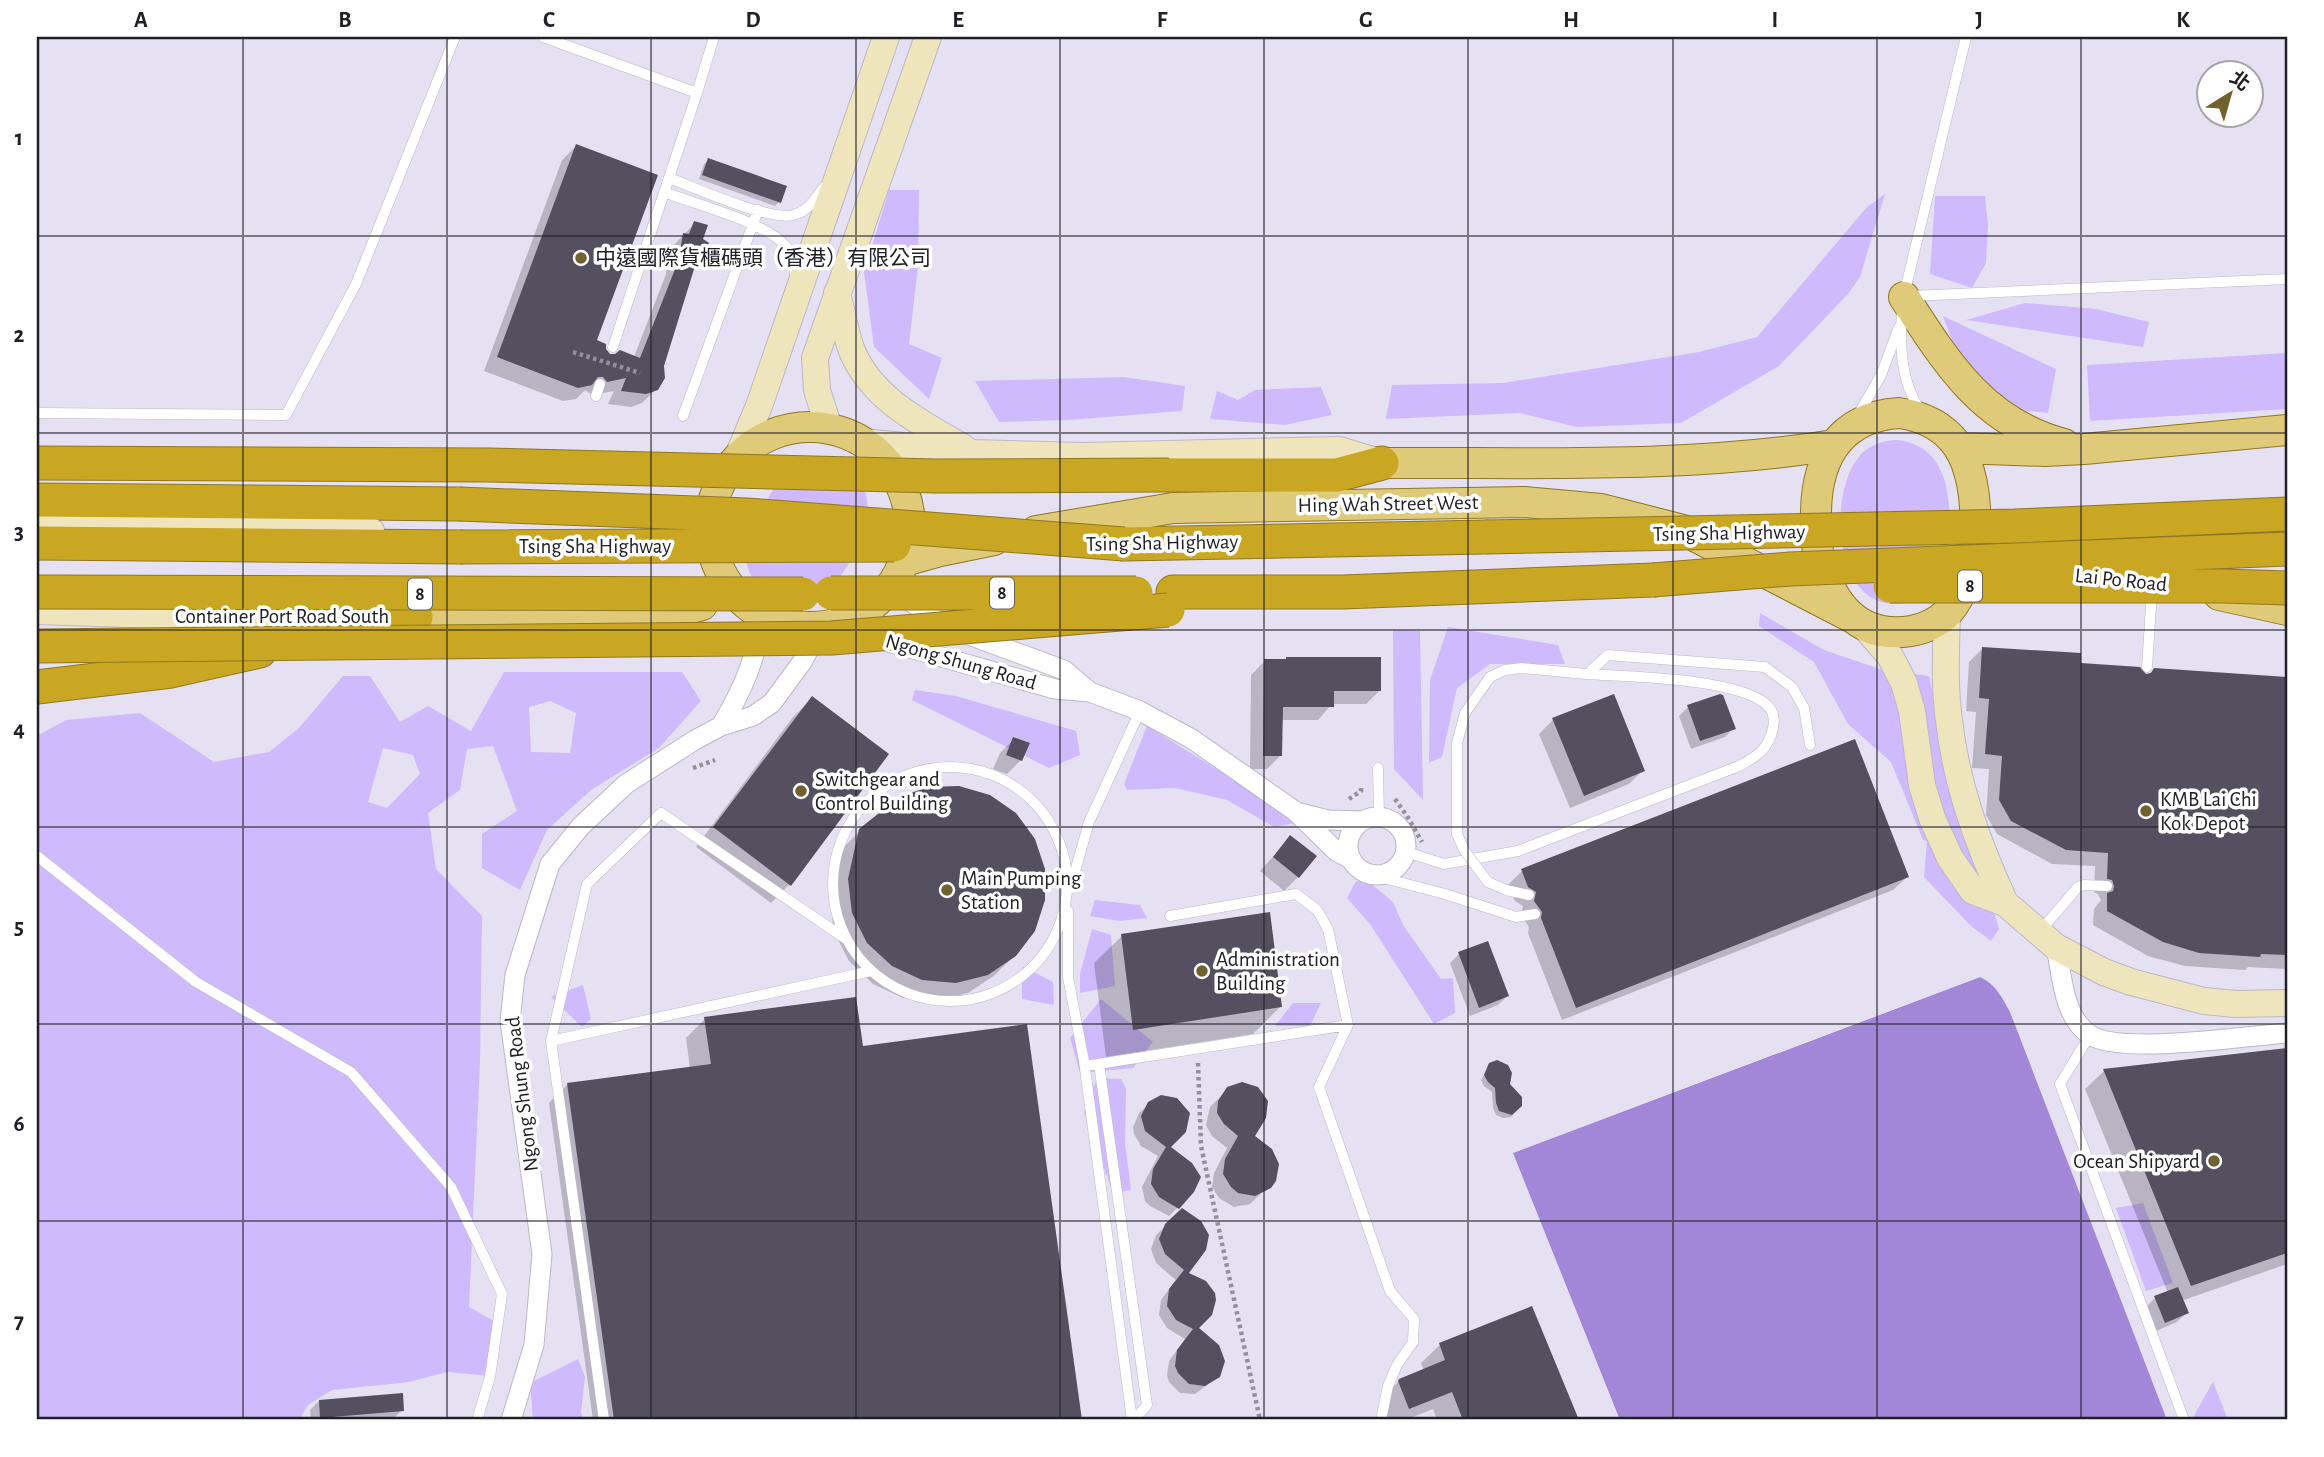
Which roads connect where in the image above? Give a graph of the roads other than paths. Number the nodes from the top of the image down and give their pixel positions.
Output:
1 (455, 37) edge
2 (544, 37) edge
3 (714, 37) edge
4 (886, 37) edge
5 (928, 37) edge
6 (1966, 37) edge
7 (697, 93) junction
8 (843, 162) junction
9 (669, 178) junction
10 (664, 192) junction
11 (758, 210) junction
12 (752, 225) junction
13 (2287, 279) edge
14 (799, 290) junction
15 (837, 293) junction
16 (1903, 308) junction
17 (614, 347) dead end
18 (600, 383) dead end
19 (596, 396) dead end
20 (37, 413) edge
21 (683, 415) dead end
22 (1927, 420) junction
23 (829, 428) junction
24 (2287, 430) edge
25 (1840, 438) junction
26 (863, 442) junction
27 (1959, 448) junction
28 (2084, 449) junction
29 (974, 453) junction
30 (736, 461) junction
31 (37, 463) edge
32 (1382, 463) junction
33 (37, 500) edge
34 (710, 507) junction
35 (2287, 514) edge
36 (37, 519) edge
37 (37, 543) edge
38 (1124, 544) junction
39 (2287, 549) edge
40 (904, 561) junction
41 (1653, 580) junction
42 (2153, 580) junction
43 (890, 588) junction
44 (2287, 589) edge
45 (37, 592) edge
46 (1343, 592) junction
47 (736, 596) junction
48 (1952, 606) junction
49 (2287, 610) edge
50 (37, 611) edge
51 (763, 616) junction
52 (416, 617) junction
53 (1858, 622) junction
54 (827, 626) junction
55 (37, 646) edge
56 (2147, 667) dead end
57 (1587, 674) junction
58 (37, 687) edge
59 (1090, 692) junction
60 (1140, 711) junction
61 (721, 726) junction
62 (1810, 745) dead end
63 (1378, 768) dead end
64 (1295, 811) junction
65 (1371, 819) junction
66 (1406, 852) junction
67 (37, 856) edge
68 (1351, 859) junction
69 (1470, 860) junction
70 (1372, 875) junction
71 (2107, 886) dead end
72 (1529, 895) dead end
73 (1068, 899) junction
74 (2006, 903) junction
75 (1535, 914) dead end
76 (1170, 916) dead end
77 (846, 939) junction
78 (2047, 940) junction
79 (871, 971) junction
80 (2287, 1003) edge
81 (1349, 1025) junction
82 (2287, 1033) edge
83 (2091, 1035) junction
84 (551, 1041) junction
85 (1100, 1064) junction
86 (1085, 1066) junction
87 (477, 1420) edge
88 (511, 1420) edge
89 (604, 1420) edge
90 (1133, 1420) edge
91 (1381, 1420) edge
92 (2184, 1420) edge

1 - 20 lane
2 - 7 lane
3 - 7 lane
4 - 8 street
5 - 15 street
6 - 16 lane
7 - 9 lane
8 - 11 lane
8 - 14 street
9 - 10 lane
9 - 11 lane
10 - 12 lane
10 - 17 lane
11 - 12 lane
12 - 14 lane
12 - 21 lane
13 - 16 lane
14 - 30 street
15 - 23 street
15 - 29 street
16 - 22 lane
16 - 25 lane
16 - 28 main road
18 - 19 lane
22 - 25 main road
22 - 27 main road
23 - 26 main road
23 - 30 main road
24 - 28 main road
25 - 32 main road, Hing Wah Street West
25 - 53 main road
26 - 29 street, Hing Wah Street West
26 - 40 main road
27 - 28 main road
27 - 48 main road
29 - 32 street, Hing Wah Street West
30 - 34 main road
31 - 32 highway, bridge
33 - 38 highway, bridge
34 - 36 street
34 - 47 main road
35 - 38 highway, Tsing Sha Highway, bridge
37 - 38 highway, Tsing Sha Highway, bridge
39 - 41 highway, bridge
40 - 43 main road
40 - 53 main road, Hing Wah Street West
41 - 44 highway, 8, bridge
41 - 46 highway, 8
42 - 48 main road, Lai Po Road
42 - 49 main road, Lai Po Road
42 - 56 lane
43 - 54 main road
43 - 59 street, Ngong Shung Road
45 - 46 highway, 8, bridge
46 - 55 highway, bridge
47 - 51 main road
47 - 52 main road, Container Port Road South
48 - 53 main road
48 - 74 street, Hing Wah Street West
50 - 52 street, Container Port Road South
51 - 54 main road
51 - 61 street, Ngong Shung Road
52 - 58 highway
53 - 74 street, Hing Wah Street West
54 - 59 street, Ngong Shung Road
54 - 61 street, Ngong Shung Road
57 - 62 lane
57 - 69 lane, bridge
57 - 69 lane
59 - 60 street, Ngong Shung Road
60 - 64 street, Ngong Shung Road
60 - 73 lane
61 - 88 street, Ngong Shung Road
63 - 65 lane
64 - 65 street, Ngong Shung Road
64 - 68 street, Ngong Shung Road
65 - 66 street
65 - 68 street
66 - 69 lane
66 - 70 street
67 - 87 lane
68 - 70 street, Ngong Shung Road
69 - 72 lane, bridge
70 - 75 lane
71 - 78 lane
73 - 77 lane
73 - 79 lane
73 - 86 lane
74 - 78 street, Hing Wah Street West
76 - 81 lane
77 - 79 lane
77 - 84 lane
78 - 80 street, Hing Wah Street West
78 - 83 street
79 - 84 lane
81 - 85 lane
81 - 91 lane
82 - 83 street
83 - 92 lane
84 - 89 lane
85 - 86 lane
85 - 90 lane
86 - 90 lane

